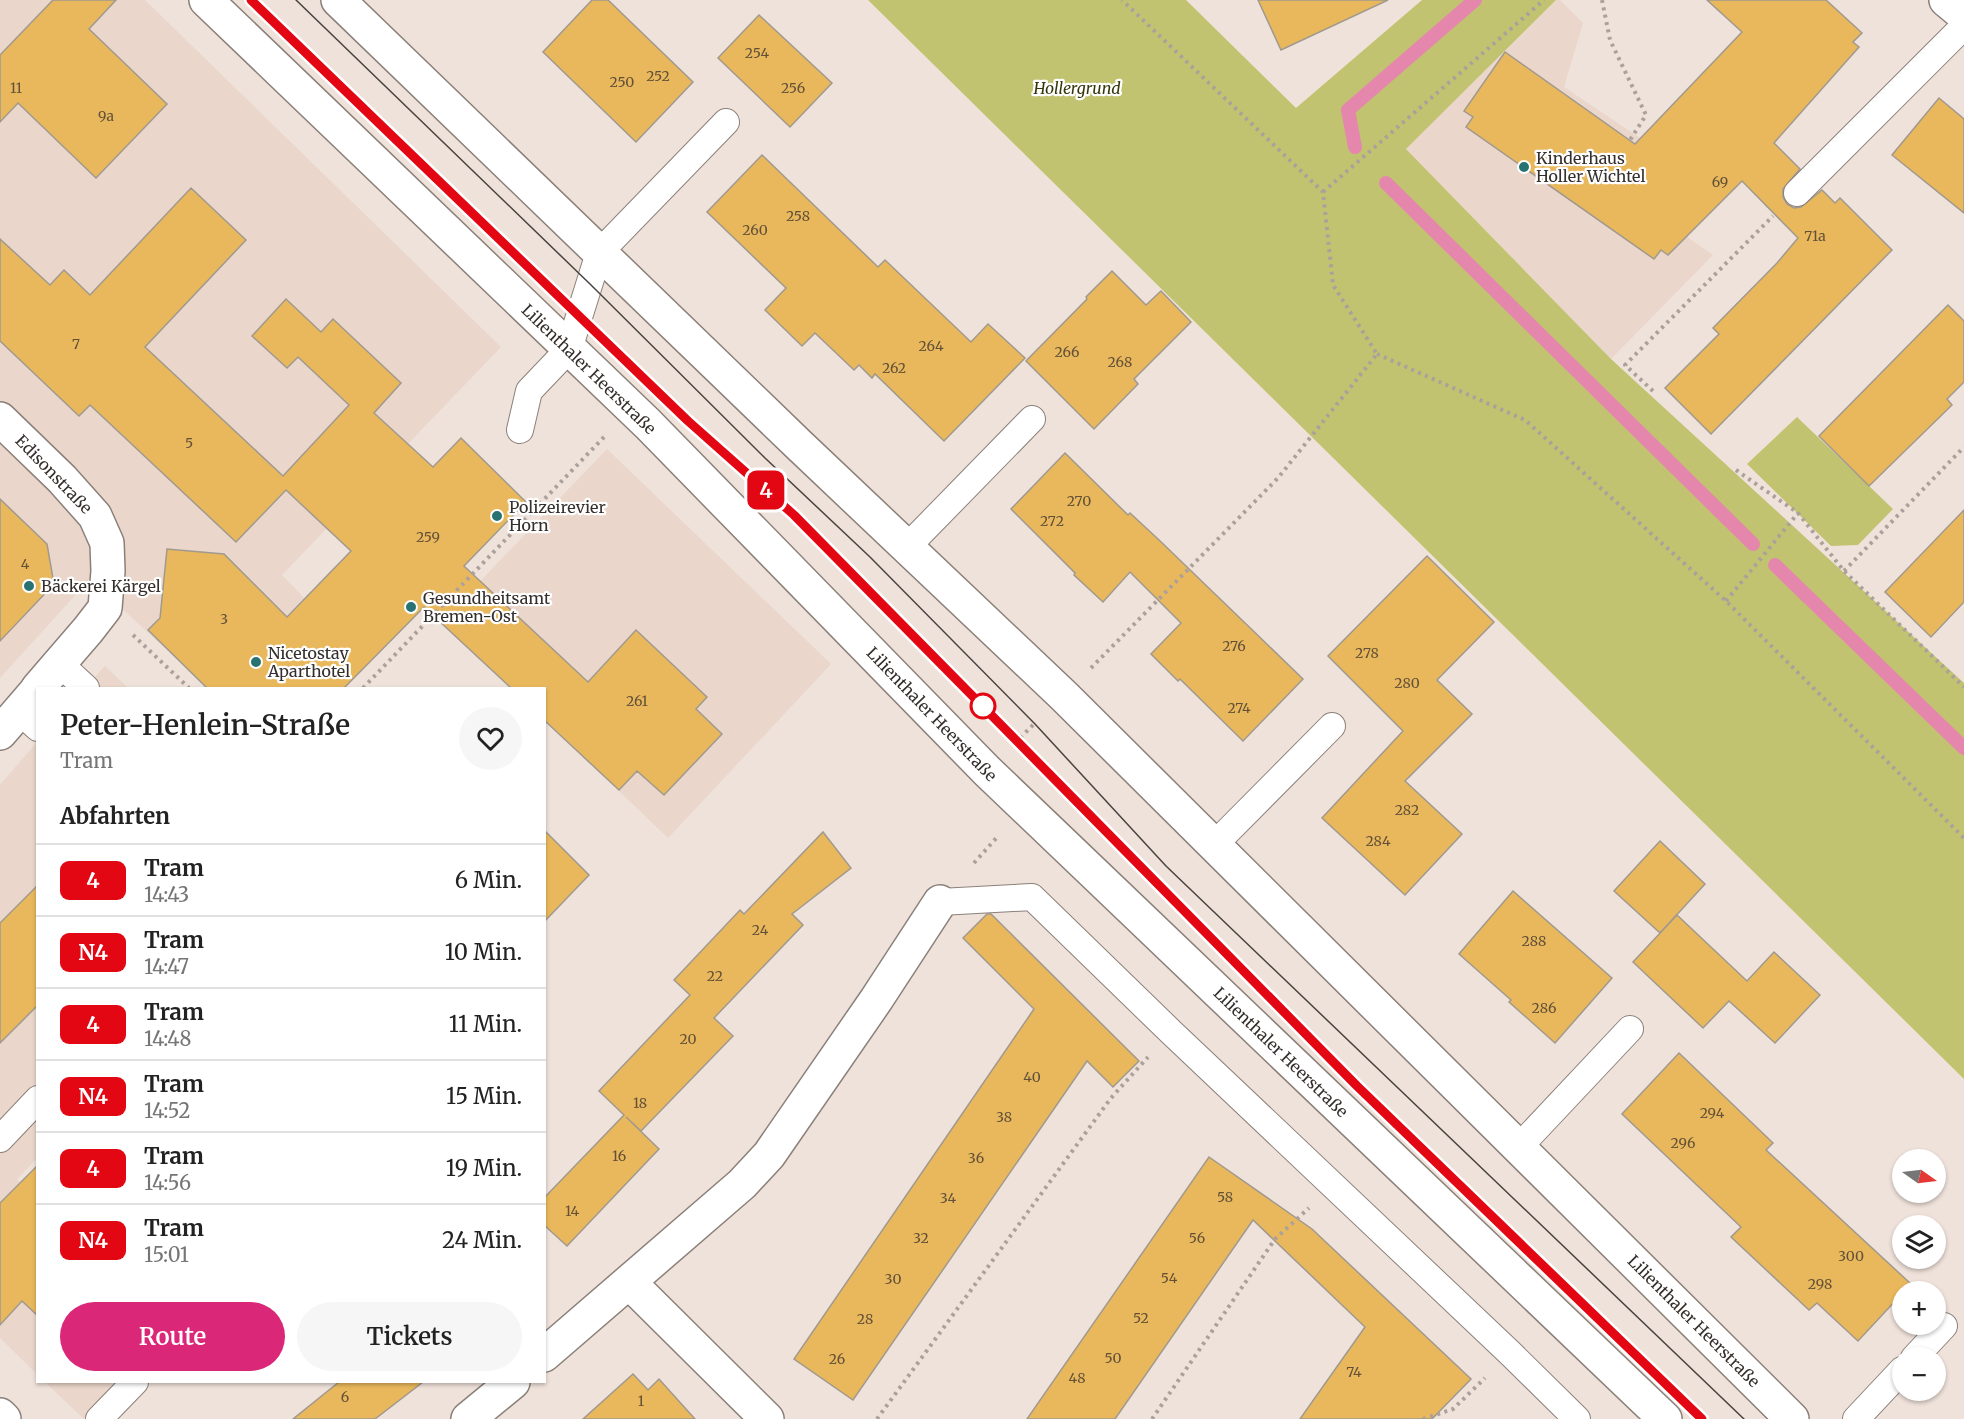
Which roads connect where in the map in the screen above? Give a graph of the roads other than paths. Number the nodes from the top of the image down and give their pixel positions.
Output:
1 (206, 0) edge
2 (338, 0) edge
3 (1946, 0) edge
4 (1964, 15) edge
5 (1964, 27) edge
6 (726, 122) dead end
7 (1797, 193) road end
8 (599, 253) junction
9 (569, 349) junction
10 (0, 419) edge
11 (1032, 419) dead end
12 (520, 430) dead end
13 (908, 548) junction
14 (60, 663) junction
15 (43, 687) edge
16 (85, 687) edge
17 (36, 696) edge
18 (26, 710) edge
19 (1332, 726) dead end
20 (1214, 845) junction
21 (940, 902) joint
22 (1630, 1029) dead end
23 (36, 1101) edge
24 (0, 1139) edge
25 (1519, 1147) junction
26 (630, 1283) junction
27 (1936, 1335) edge
28 (1924, 1347) edge
29 (546, 1353) edge
30 (1892, 1381) edge
31 (134, 1383) edge
32 (512, 1383) edge
33 (0, 1415) edge
34 (4, 1419) edge
35 (99, 1419) edge
36 (468, 1419) edge
37 (767, 1419) edge
38 (1577, 1419) edge
39 (1665, 1419) edge
40 (1792, 1419) edge
41 (1856, 1419) edge

1 - 9 main road, Lilienthaler Heerstraße
2 - 8 main road, Lilienthaler Heerstraße
3 - 4 main road
5 - 7 lane
6 - 8 lane
8 - 9 lane
8 - 13 main road, Lilienthaler Heerstraße
9 - 12 lane
9 - 39 main road, Lilienthaler Heerstraße
10 - 14 main road, Edisonstraße
11 - 13 lane
13 - 20 main road, Lilienthaler Heerstraße
14 - 15 main road
14 - 16 lane
17 - 18 main road
19 - 20 lane
20 - 25 main road, Lilienthaler Heerstraße
21 - 26 main road
21 - 38 lane
22 - 25 lane
23 - 24 lane
25 - 40 main road, Lilienthaler Heerstraße
26 - 29 main road
26 - 37 main road
27 - 28 lane
30 - 41 lane
31 - 35 lane
32 - 36 main road
33 - 34 main road

